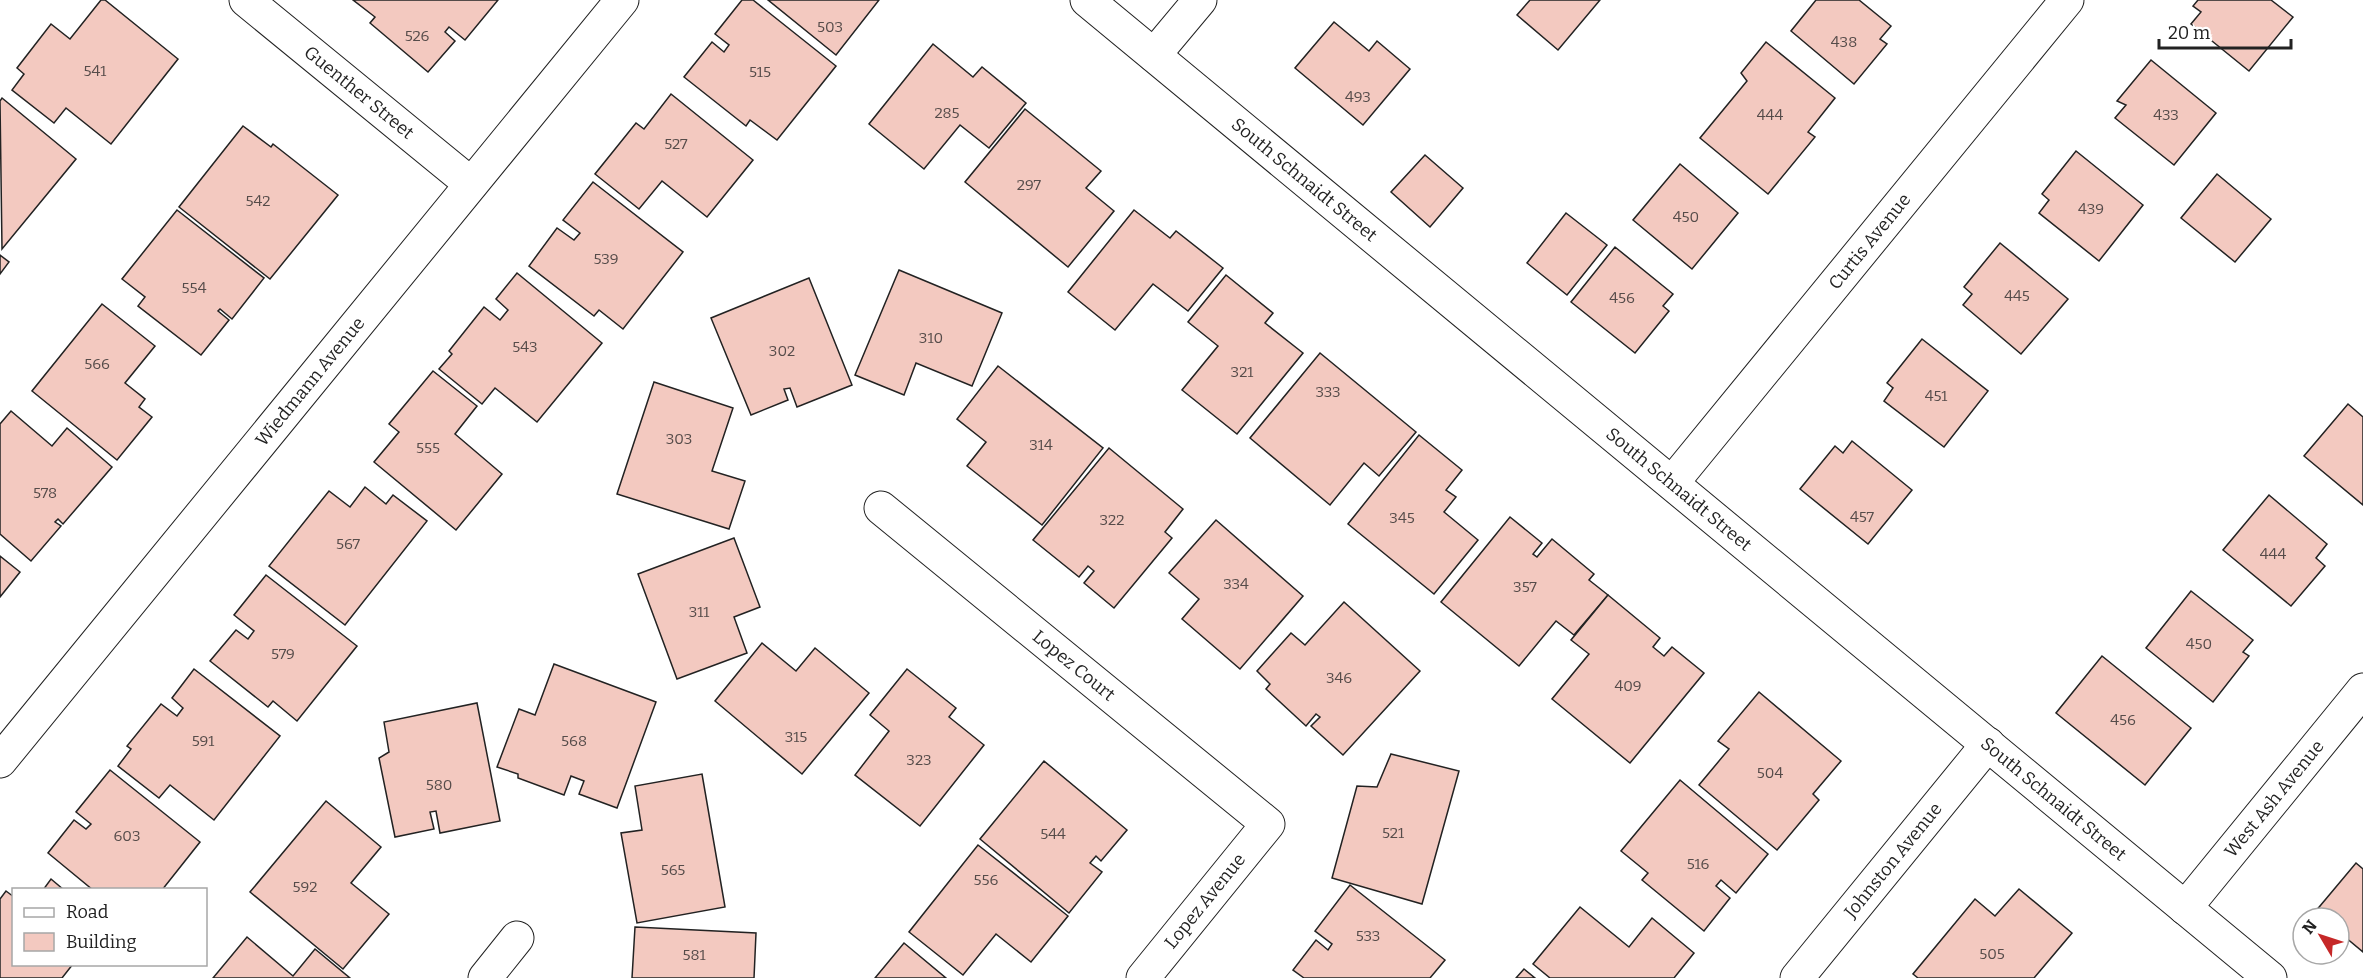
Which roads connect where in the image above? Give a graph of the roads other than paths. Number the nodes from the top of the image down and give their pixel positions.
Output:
1 (246, 0) edge
2 (622, 0) edge
3 (1087, 0) edge
4 (1200, 0) edge
5 (2067, 0) edge
6 (1154, 55) junction
7 (471, 184) junction
8 (1672, 483) junction
9 (881, 508) dead end
10 (2363, 690) edge
11 (1988, 744) junction
12 (0, 761) edge
13 (1268, 824) joint
14 (2186, 908) junction
15 (517, 938) dead end
16 (484, 978) edge
17 (1143, 978) edge
18 (1797, 978) edge
19 (2270, 978) edge

1 - 7 street, Guenther Street
2 - 7 street, Wiedmann Avenue
3 - 6 street, South Schnaidt Street
4 - 6 street
5 - 8 street, Curtis Avenue
6 - 8 street, South Schnaidt Street
7 - 12 street, Wiedmann Avenue
8 - 11 street, South Schnaidt Street
9 - 13 street, Lopez Court
10 - 14 street, West Ash Avenue
11 - 14 street, South Schnaidt Street
11 - 18 street, Johnston Avenue
13 - 17 street, Lopez Avenue
14 - 19 street, South Schnaidt Street
15 - 16 street

